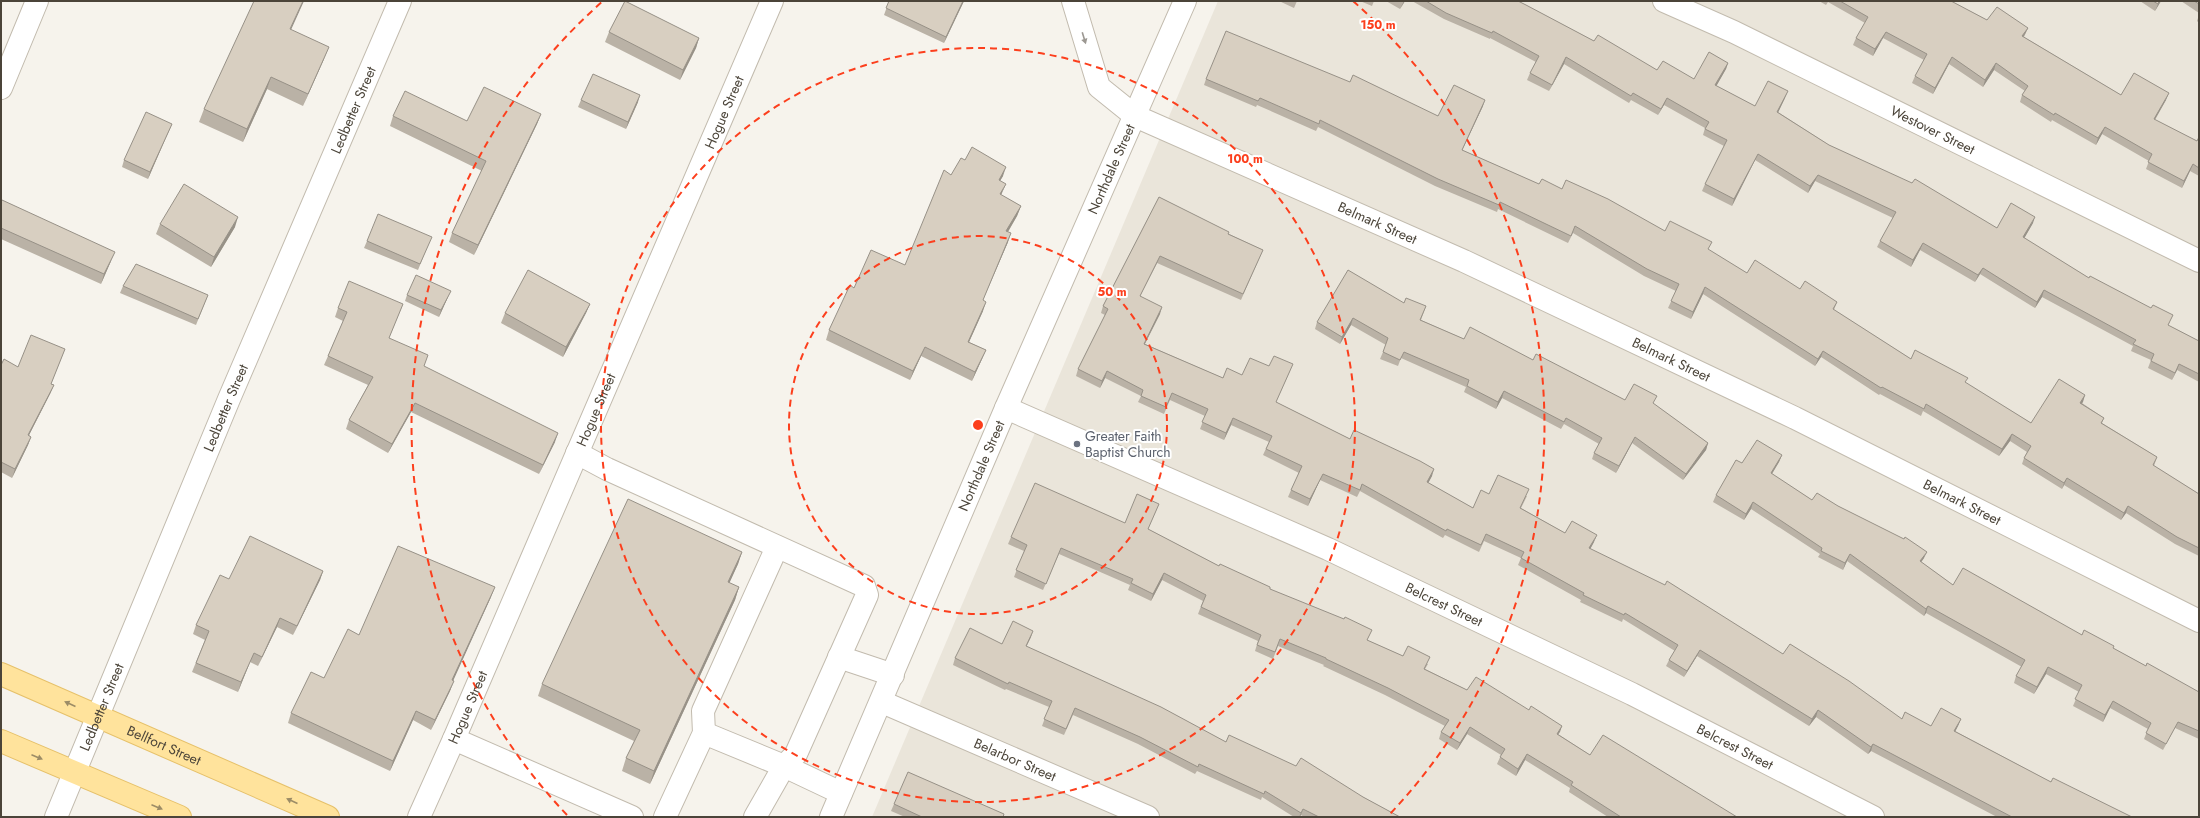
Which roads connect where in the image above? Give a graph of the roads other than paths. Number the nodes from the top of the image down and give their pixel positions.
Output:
1 (37, 1) edge
2 (400, 1) edge
3 (772, 1) edge
4 (1073, 1) edge
5 (1185, 1) edge
6 (1664, 1) edge
7 (1, 88) edge
8 (1135, 116) junction
9 (2199, 261) edge
10 (1006, 408) junction
11 (577, 452) junction
12 (777, 547) junction
13 (2199, 622) edge
14 (839, 656) junction
15 (1, 674) edge
16 (893, 675) junction
17 (882, 702) junction
18 (99, 717) junction
19 (704, 733) junction
20 (454, 738) junction
21 (1, 741) edge
22 (784, 766) junction
23 (75, 773) junction
24 (841, 793) junction
25 (56, 817) edge
26 (180, 817) edge
27 (328, 817) edge
28 (419, 817) edge
29 (632, 817) edge
30 (665, 817) edge
31 (755, 817) edge
32 (831, 817) edge
33 (1148, 817) edge
34 (1873, 817) edge

1 - 7 street
2 - 18 street, Ledbetter Street
3 - 11 street, Hogue Street
4 -> 8 street, Northdale Street
5 - 8 street, Northdale Street
6 - 9 street, Westover Street
8 - 10 street, Northdale Street
8 - 13 street, Belmark Street
10 - 16 street, Northdale Street
10 - 34 street, Belcrest Street
11 - 12 street
11 - 20 street, Hogue Street
12 - 14 street
12 - 19 street
14 - 16 street
14 - 22 street
18 -> 15 main road, Bellfort Street
16 - 17 street, Northdale Street
17 - 24 street, Northdale Street
17 - 33 street, Belarbor Street
18 - 23 street, Ledbetter Street
27 -> 18 main road, Bellfort Street
19 - 22 street
19 - 30 street
20 - 28 street, Hogue Street
20 - 29 street
21 -> 23 main road
22 - 24 street
22 - 31 street
23 - 25 street, Ledbetter Street
23 -> 26 main road
24 - 32 street, Northdale Street

